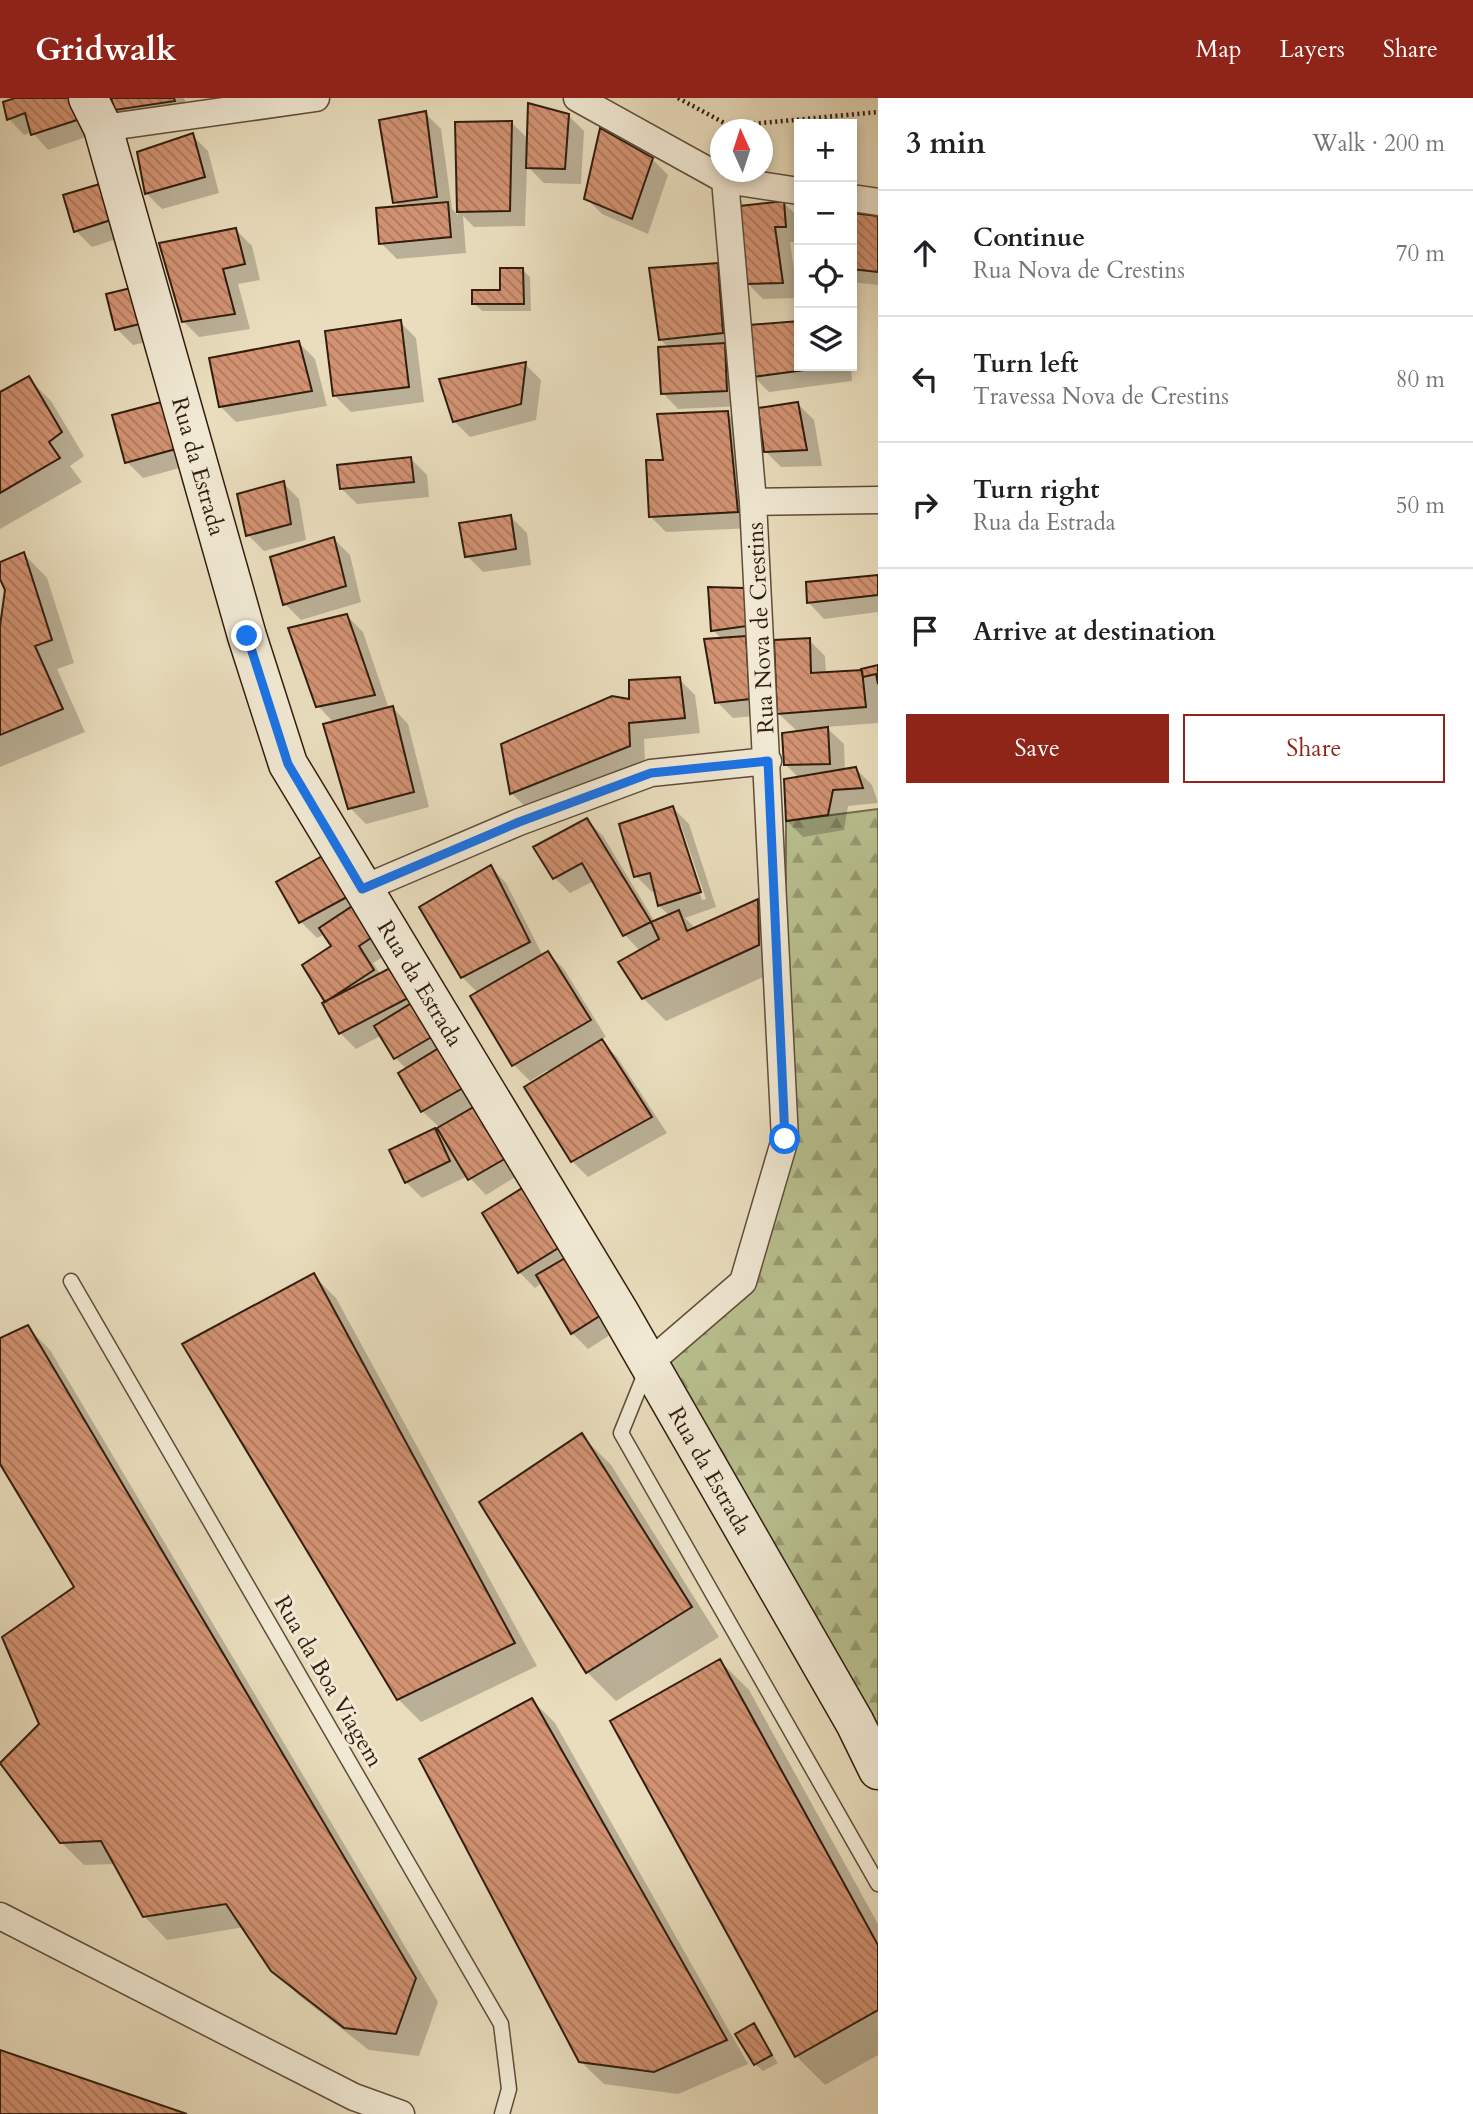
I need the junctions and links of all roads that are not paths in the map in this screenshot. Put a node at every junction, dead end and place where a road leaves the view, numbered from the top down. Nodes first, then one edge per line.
1 (316, 98) edge
2 (577, 98) edge
3 (96, 113) edge
4 (710, 172) edge
5 (725, 182) edge
6 (738, 182) edge
7 (794, 190) edge
8 (857, 199) edge
9 (878, 202) edge
10 (878, 500) edge
11 (753, 502) junction
12 (768, 761) junction
13 (362, 889) junction
14 (71, 1281) dead end
15 (649, 1363) junction
16 (878, 1770) edge
17 (878, 1884) edge
18 (0, 1916) edge
19 (401, 2114) edge
20 (502, 2114) edge

1 - 3 street
2 - 4 street
3 - 13 street, Rua da Estrada
5 - 11 street, Rua Nova de Crestins
6 - 7 street
8 - 9 street
10 - 11 street
11 - 12 street, Rua Nova de Crestins
12 - 13 street
12 - 15 street, Rua Nova de Crestins
13 - 15 street, Rua da Estrada
14 - 20 lane, Rua da Boa Viagem
15 - 16 street, Rua da Estrada
15 - 17 lane
18 - 19 street

